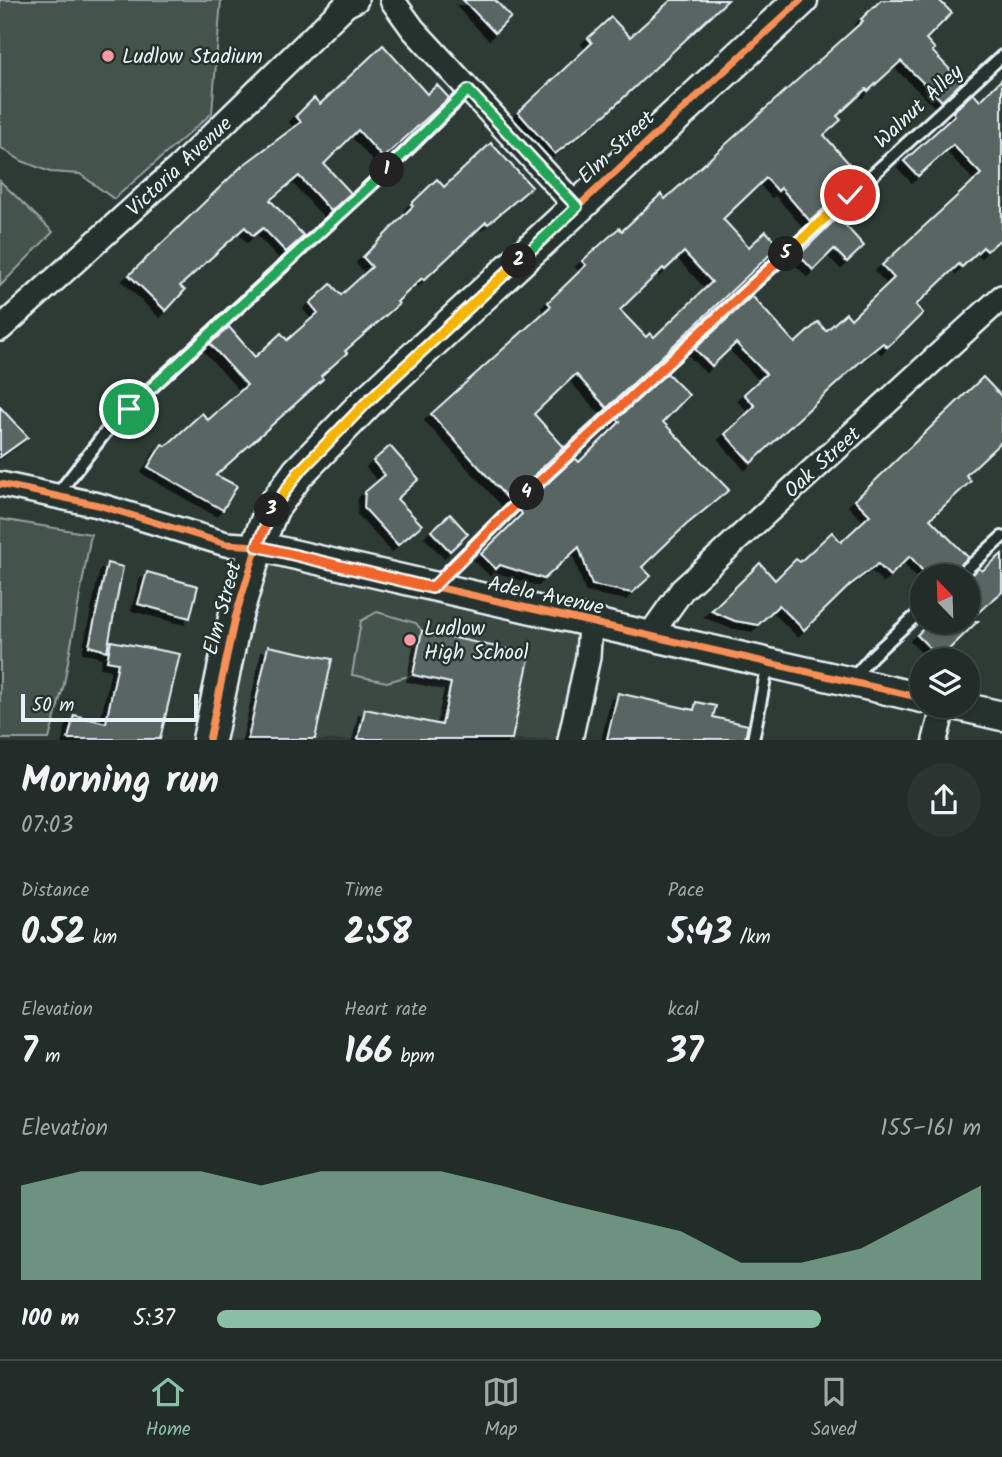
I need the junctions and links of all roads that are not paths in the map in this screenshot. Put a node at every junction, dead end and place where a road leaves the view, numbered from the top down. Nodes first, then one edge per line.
1 (356, 0) edge
2 (391, 0) edge
3 (801, 0) edge
4 (1002, 56) edge
5 (468, 90) junction
6 (577, 207) junction
7 (1002, 297) edge
8 (0, 329) edge
9 (0, 484) edge
10 (56, 496) junction
11 (1002, 537) edge
12 (257, 546) junction
13 (973, 564) edge
14 (432, 588) junction
15 (910, 621) edge
16 (590, 624) junction
17 (650, 635) junction
18 (768, 663) junction
19 (851, 681) junction
20 (910, 695) edge
21 (980, 711) edge
22 (1002, 716) edge
23 (941, 718) edge
24 (209, 740) edge
25 (570, 740) edge
26 (753, 740) edge
27 (935, 740) edge

1 - 8 street, Victoria Avenue
2 - 5 street
3 - 6 main road, Elm Street
4 - 14 lane, Walnut Alley
5 - 6 street
5 - 10 lane
6 - 12 main road, Elm Street
7 - 17 street, Oak Street
9 - 10 street, Adela Avenue
10 - 12 street, Adela Avenue
11 - 13 lane
12 - 14 street, Adela Avenue
12 - 24 main road, Elm Street
14 - 16 street, Adela Avenue
15 - 19 lane
16 - 17 street, Adela Avenue
16 - 25 street
17 - 18 street, Adela Avenue
18 - 19 street, Adela Avenue
18 - 26 lane
19 - 20 street, Adela Avenue
21 - 22 street
23 - 27 street

